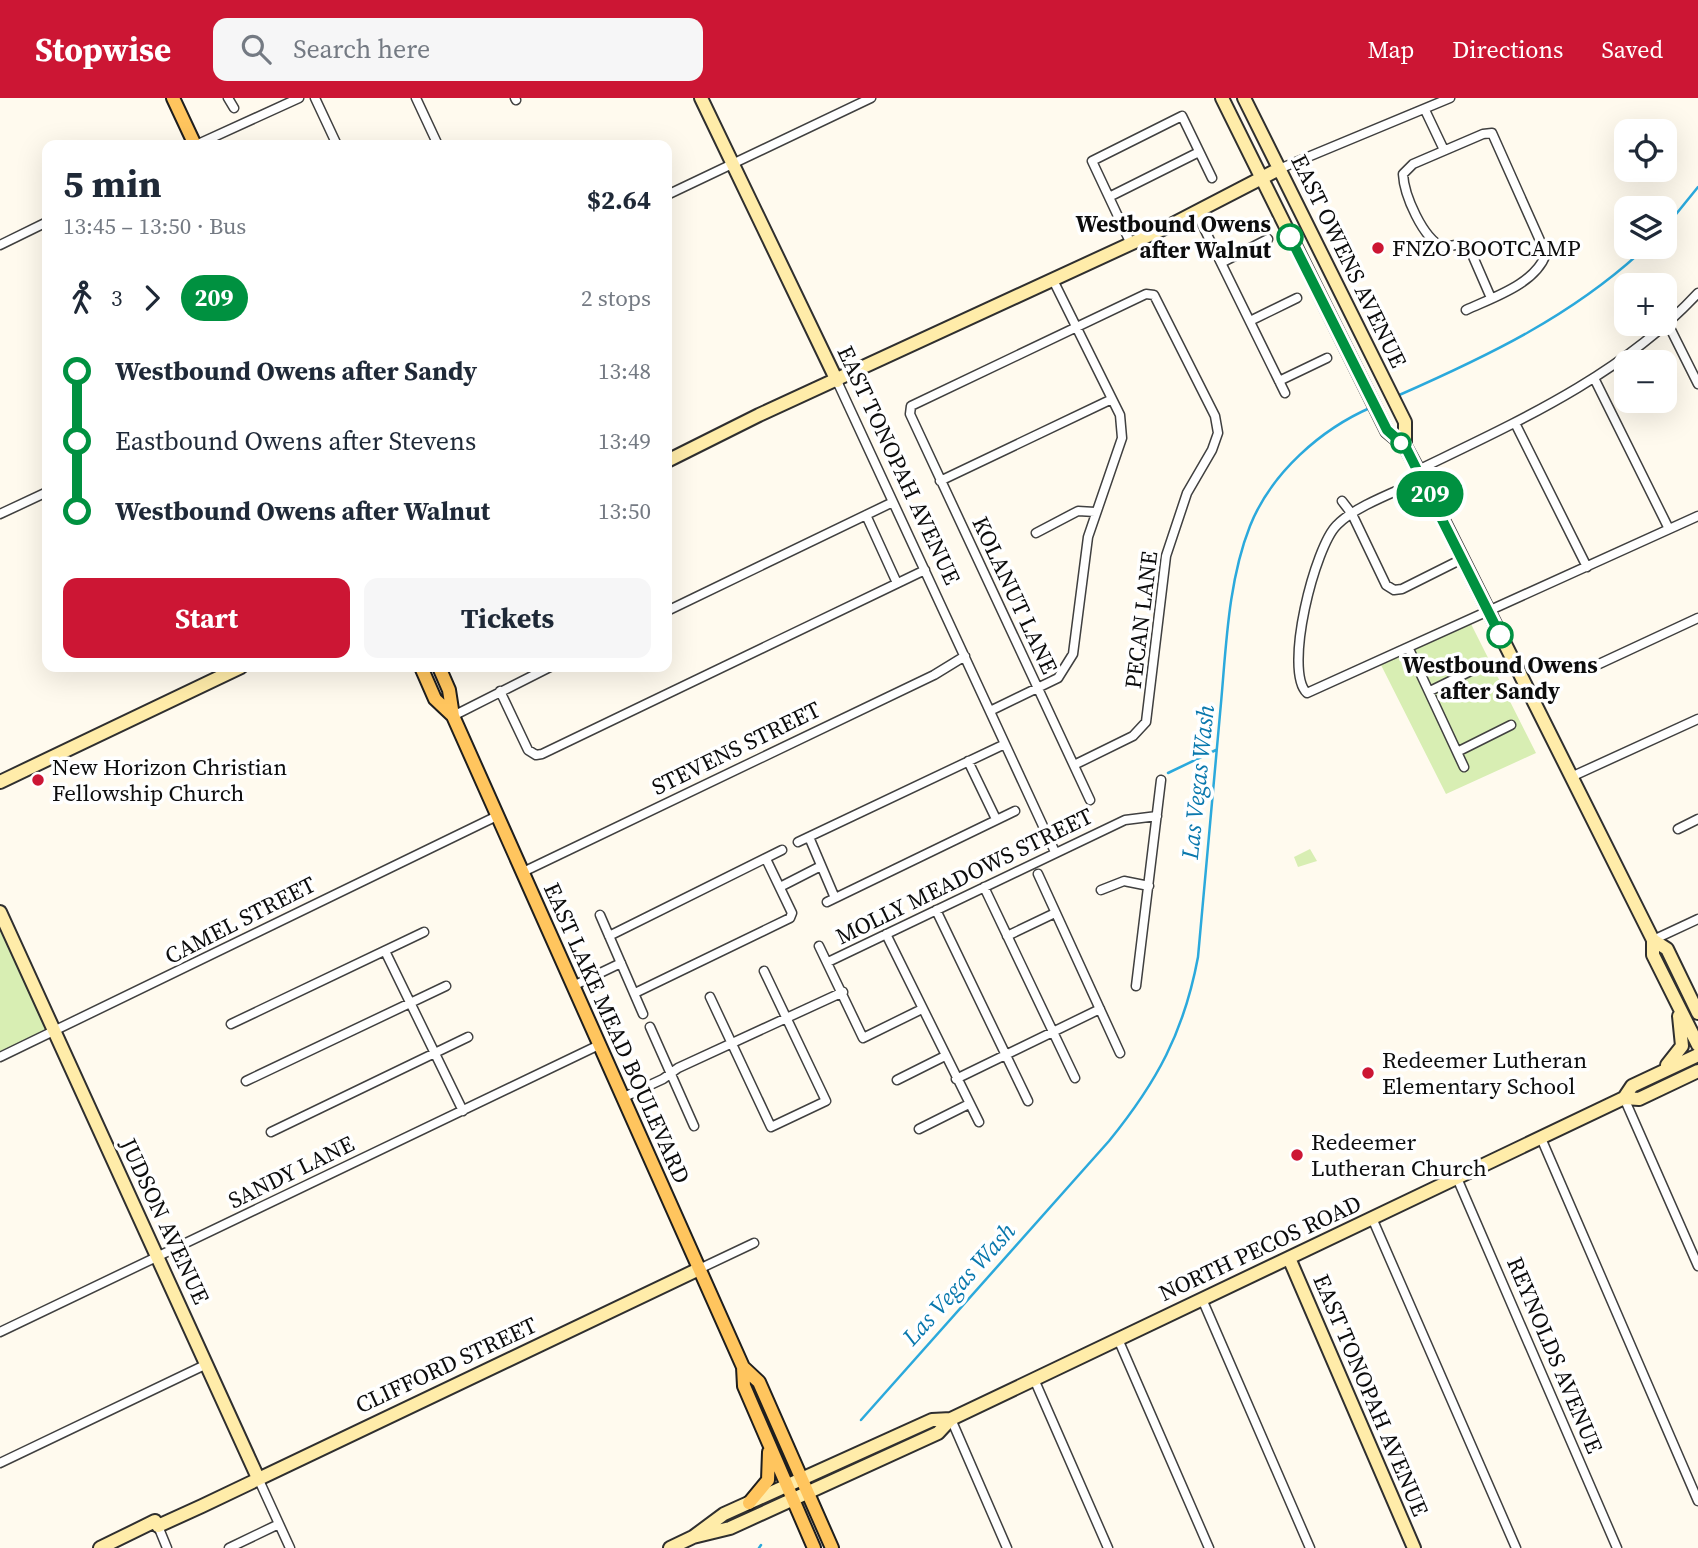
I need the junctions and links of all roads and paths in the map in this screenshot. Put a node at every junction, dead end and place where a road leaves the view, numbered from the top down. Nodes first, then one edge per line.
1 (173, 98) edge
2 (228, 98) edge
3 (299, 98) edge
4 (315, 98) edge
5 (416, 98) edge
6 (701, 98) edge
7 (871, 98) edge
8 (1222, 98) edge
9 (1244, 98) edge
10 (1450, 98) edge
11 (234, 108) dead end
12 (1425, 110) junction
13 (193, 140) edge
14 (206, 140) edge
15 (335, 140) edge
16 (437, 140) edge
17 (1444, 150) junction
18 (1199, 152) junction
19 (733, 165) junction
20 (1279, 169) junction
21 (1212, 178) dead end
22 (1261, 178) junction
23 (672, 193) edge
24 (1109, 197) junction
25 (1196, 212) junction
26 (42, 224) edge
27 (1268, 239) dead end
28 (1131, 244) junction
29 (0, 245) edge
30 (1221, 262) junction
31 (1053, 280) junction
32 (1698, 293) edge
33 (1491, 298) junction
34 (1297, 299) dead end
35 (1466, 310) dead end
36 (1677, 313) edge
37 (1250, 321) junction
38 (1076, 326) junction
39 (1649, 336) edge
40 (1674, 336) edge
41 (1327, 358) dead end
42 (1594, 379) junction
43 (837, 380) junction
44 (1279, 381) junction
45 (1698, 384) edge
46 (1285, 393) dead end
47 (1112, 399) junction
48 (1515, 423) junction
49 (1405, 446) junction
50 (672, 459) edge
51 (1420, 475) junction
52 (940, 481) junction
53 (42, 494) edge
54 (1342, 501) dead end
55 (893, 502) junction
56 (1095, 512) junction
57 (0, 514) edge
58 (1352, 514) junction
59 (866, 515) junction
60 (1698, 516) edge
61 (1669, 529) junction
62 (1036, 533) dead end
63 (1462, 559) junction
64 (1587, 567) junction
65 (925, 570) junction
66 (897, 583) junction
67 (672, 609) edge
68 (1488, 612) junction
69 (1698, 618) edge
70 (1409, 649) junction
71 (965, 656) junction
72 (1598, 664) dead end
73 (1483, 665) dead end
74 (231, 672) edge
75 (423, 672) edge
76 (441, 672) edge
77 (540, 672) edge
78 (1038, 688) junction
79 (500, 691) junction
80 (1430, 691) junction
81 (990, 712) junction
82 (453, 716) junction
83 (1698, 719) edge
84 (1511, 725) dead end
85 (1005, 744) junction
86 (1459, 751) junction
87 (968, 761) junction
88 (1074, 765) junction
89 (1464, 767) dead end
90 (1571, 777) junction
91 (1161, 780) dead end
92 (0, 782) edge
93 (1090, 800) dead end
94 (1015, 811) dead end
95 (497, 816) junction
96 (1157, 816) junction
97 (996, 819) junction
98 (1698, 819) edge
99 (1678, 828) dead end
100 (809, 837) junction
101 (798, 842) dead end
102 (782, 850) dead end
103 (1055, 852) junction
104 (766, 859) junction
105 (821, 866) junction
106 (523, 872) junction
107 (1038, 874) dead end
108 (1149, 886) junction
109 (780, 887) junction
110 (984, 887) junction
111 (1101, 890) dead end
112 (936, 910) junction
113 (0, 912) edge
114 (1055, 913) junction
115 (600, 915) dead end
116 (1698, 919) edge
117 (424, 932) dead end
118 (886, 934) junction
119 (609, 936) junction
120 (1007, 936) junction
121 (1653, 940) junction
122 (819, 946) dead end
123 (385, 951) junction
124 (828, 962) junction
125 (621, 963) junction
126 (764, 971) dead end
127 (446, 986) dead end
128 (573, 986) junction
129 (1136, 986) dead end
130 (843, 992) junction
131 (635, 993) junction
132 (710, 997) dead end
133 (1676, 1000) junction
134 (412, 1002) junction
135 (922, 1009) junction
136 (1100, 1009) junction
137 (1698, 1013) edge
138 (643, 1014) dead end
139 (787, 1018) junction
140 (231, 1024) dead end
141 (650, 1027) dead end
142 (55, 1031) junction
143 (1053, 1032) junction
144 (468, 1037) dead end
145 (732, 1044) junction
146 (599, 1045) junction
147 (1698, 1045) edge
148 (435, 1053) junction
149 (1120, 1053) dead end
150 (1007, 1055) junction
151 (1698, 1055) edge
152 (945, 1056) junction
153 (0, 1057) edge
154 (1698, 1071) edge
155 (1657, 1074) junction
156 (671, 1075) junction
157 (1075, 1078) dead end
158 (956, 1079) junction
159 (897, 1080) dead end
160 (246, 1081) dead end
161 (622, 1098) junction
162 (1625, 1098) junction
163 (1028, 1101) dead end
164 (969, 1104) junction
165 (463, 1111) junction
166 (979, 1122) dead end
167 (694, 1126) dead end
168 (919, 1129) dead end
169 (271, 1132) dead end
170 (1541, 1138) junction
171 (1457, 1178) junction
172 (1372, 1218) junction
173 (754, 1243) dead end
174 (159, 1258) junction
175 (1289, 1258) junction
176 (1698, 1266) edge
177 (699, 1269) junction
178 (1202, 1299) junction
179 (0, 1332) edge
180 (1118, 1339) junction
181 (207, 1364) junction
182 (743, 1367) junction
183 (1034, 1379) junction
184 (951, 1419) junction
185 (769, 1444) junction
186 (0, 1464) edge
187 (258, 1478) junction
188 (802, 1479) junction
189 (787, 1486) junction
190 (808, 1493) junction
191 (793, 1500) junction
192 (1698, 1501) edge
193 (748, 1503) junction
194 (156, 1524) junction
195 (279, 1524) junction
196 (693, 1537) junction
197 (100, 1548) edge
198 (167, 1548) edge
199 (229, 1548) edge
200 (290, 1548) edge
201 (670, 1548) edge
202 (814, 1548) edge
203 (832, 1548) edge
204 (1007, 1548) edge
205 (1108, 1548) edge
206 (1209, 1548) edge
207 (1310, 1548) edge
208 (1414, 1548) edge
209 (1516, 1548) edge
210 (1617, 1548) edge

1 - 13 main road
2 - 11 street
3 - 14 street
4 - 15 street
5 - 16 street
6 - 19 main road, EAST TONOPAH AVENUE
7 - 19 street
8 - 22 main road, EAST OWENS AVENUE
9 - 20 main road, EAST OWENS AVENUE
10 - 12 street
12 - 17 street
12 - 20 street
17 - 33 street
17 - 33 street
18 - 21 street
18 - 24 street
18 - 24 street
19 - 23 street
19 - 43 main road, EAST TONOPAH AVENUE
20 - 22 main road
20 - 49 main road, EAST OWENS AVENUE
22 - 25 main road
22 - 49 main road, EAST OWENS AVENUE
24 - 28 street
25 - 28 main road
25 - 30 street
26 - 29 street
27 - 30 street
28 - 31 main road
30 - 37 street
31 - 38 street
31 - 43 main road
32 - 36 street
33 - 35 street
34 - 37 street
37 - 44 street
38 - 47 street
38 - 52 street, KOLANUT LANE
38 - 88 street, PECAN LANE
39 - 42 street
40 - 45 street
41 - 44 street
42 - 48 street
42 - 61 street
43 - 50 main road
43 - 55 street, EAST TONOPAH AVENUE
44 - 46 street
47 - 52 street
47 - 56 street
48 - 51 street
48 - 64 street
49 - 51 main road, EAST OWENS AVENUE
51 - 58 street
51 - 63 main road, EAST OWENS AVENUE
52 - 78 street, KOLANUT LANE
53 - 57 street
54 - 58 street
55 - 59 street
55 - 65 street, EAST TONOPAH AVENUE
56 - 62 street
56 - 78 street
58 - 63 street
58 - 70 street
59 - 66 street
59 - 67 street
60 - 61 street
61 - 64 street
63 - 68 main road, EAST OWENS AVENUE
64 - 68 street
65 - 66 street
65 - 71 street, EAST TONOPAH AVENUE
66 - 79 street
68 - 70 street
68 - 90 main road, EAST OWENS AVENUE
69 - 72 street
70 - 80 street
71 - 81 street, EAST TONOPAH AVENUE
71 - 106 street, STEVENS STREET
73 - 80 street
74 - 92 main road
75 - 82 main road, EAST LAKE MEAD BOULEVARD
76 - 82 main road, EAST LAKE MEAD BOULEVARD
77 - 79 street
78 - 81 street
78 - 88 street, KOLANUT LANE
79 - 82 street
80 - 86 street
81 - 85 street, EAST TONOPAH AVENUE
82 - 95 main road, EAST LAKE MEAD BOULEVARD
83 - 90 street
84 - 86 street
85 - 87 street
85 - 103 street, EAST TONOPAH AVENUE
86 - 89 street
87 - 97 street
87 - 100 street
88 - 93 street, KOLANUT LANE
90 - 121 main road, EAST OWENS AVENUE
91 - 96 street
94 - 97 street
95 - 106 main road, EAST LAKE MEAD BOULEVARD
95 - 142 street, CAMEL STREET
96 - 103 street, MOLLY MEADOWS STREET
96 - 108 street
97 - 105 street
98 - 99 street
100 - 101 street
100 - 105 street
102 - 104 street
103 - 110 street, MOLLY MEADOWS STREET
104 - 109 street
104 - 119 street
105 - 109 street
106 - 128 main road, EAST LAKE MEAD BOULEVARD
107 - 114 street
108 - 111 street
108 - 129 street
109 - 131 street
110 - 112 street, MOLLY MEADOWS STREET
110 - 120 street
112 - 118 street, MOLLY MEADOWS STREET
112 - 150 street
113 - 142 main road, JUDSON AVENUE
114 - 120 street
114 - 136 street
115 - 119 street
116 - 121 street
117 - 123 street
118 - 124 street, MOLLY MEADOWS STREET
118 - 135 street
119 - 125 street
120 - 143 street
121 - 133 main road, EAST OWENS AVENUE
121 - 137 main road, EAST OWENS AVENUE
122 - 124 street
123 - 134 street
123 - 140 street
124 - 130 street, MOLLY MEADOWS STREET
125 - 128 street
125 - 131 street
126 - 139 street
127 - 134 street
128 - 146 main road, EAST LAKE MEAD BOULEVARD
130 - 135 street, MOLLY MEADOWS STREET
130 - 139 street
131 - 138 street
132 - 145 street
133 - 147 main road, EAST OWENS AVENUE
133 - 155 main road
134 - 148 street
134 - 160 street
135 - 152 street
136 - 143 street
136 - 149 street
139 - 145 street
139 - 145 street
141 - 156 street
142 - 153 street, CAMEL STREET
142 - 174 main road, JUDSON AVENUE
143 - 150 street
143 - 157 street
144 - 148 street
145 - 156 street
146 - 161 main road, EAST LAKE MEAD BOULEVARD
146 - 165 street, SANDY LANE
148 - 165 street
148 - 169 street
150 - 158 street
150 - 163 street
151 - 155 main road, NORTH PECOS ROAD
152 - 158 street
152 - 159 street
154 - 162 main road, NORTH PECOS ROAD
155 - 162 main road, NORTH PECOS ROAD
156 - 161 street
156 - 167 street
158 - 164 street
161 - 177 main road, EAST LAKE MEAD BOULEVARD
162 - 170 main road, NORTH PECOS ROAD
162 - 176 street
164 - 166 street
164 - 168 street
165 - 174 street, SANDY LANE
170 - 171 main road, NORTH PECOS ROAD
170 - 192 street
171 - 172 main road, NORTH PECOS ROAD
171 - 210 street, REYNOLDS AVENUE
172 - 175 main road, NORTH PECOS ROAD
172 - 209 street
173 - 177 street, CLIFFORD STREET
174 - 179 street, SANDY LANE
174 - 181 main road, JUDSON AVENUE
175 - 178 main road, NORTH PECOS ROAD
175 - 208 main road, EAST TONOPAH AVENUE
177 - 182 main road, EAST LAKE MEAD BOULEVARD
177 - 187 main road, CLIFFORD STREET
178 - 180 main road, NORTH PECOS ROAD
178 - 207 street
180 - 183 main road, NORTH PECOS ROAD
180 - 206 street
181 - 186 street
181 - 187 main road, JUDSON AVENUE
182 - 185 main road, EAST LAKE MEAD BOULEVARD
182 - 188 main road, EAST LAKE MEAD BOULEVARD
183 - 184 main road, NORTH PECOS ROAD
183 - 205 street
184 - 188 main road, NORTH PECOS ROAD
184 - 190 main road, NORTH PECOS ROAD
184 - 204 street
185 - 189 main road, EAST LAKE MEAD BOULEVARD
185 - 193 main road
187 - 194 main road, CLIFFORD STREET
187 - 195 street, JUDSON AVENUE
188 - 189 main road, NORTH PECOS ROAD
188 - 190 main road, EAST LAKE MEAD BOULEVARD
189 - 191 main road, EAST LAKE MEAD BOULEVARD
189 - 193 main road, NORTH PECOS ROAD
190 - 191 main road, NORTH PECOS ROAD
190 - 203 main road, EAST LAKE MEAD BOULEVARD
191 - 196 main road, NORTH PECOS ROAD
191 - 202 main road, EAST LAKE MEAD BOULEVARD
193 - 196 main road, NORTH PECOS ROAD
194 - 197 main road, CLIFFORD STREET
194 - 198 street
195 - 199 street
195 - 200 street, JUDSON AVENUE
196 - 201 main road, NORTH PECOS ROAD

